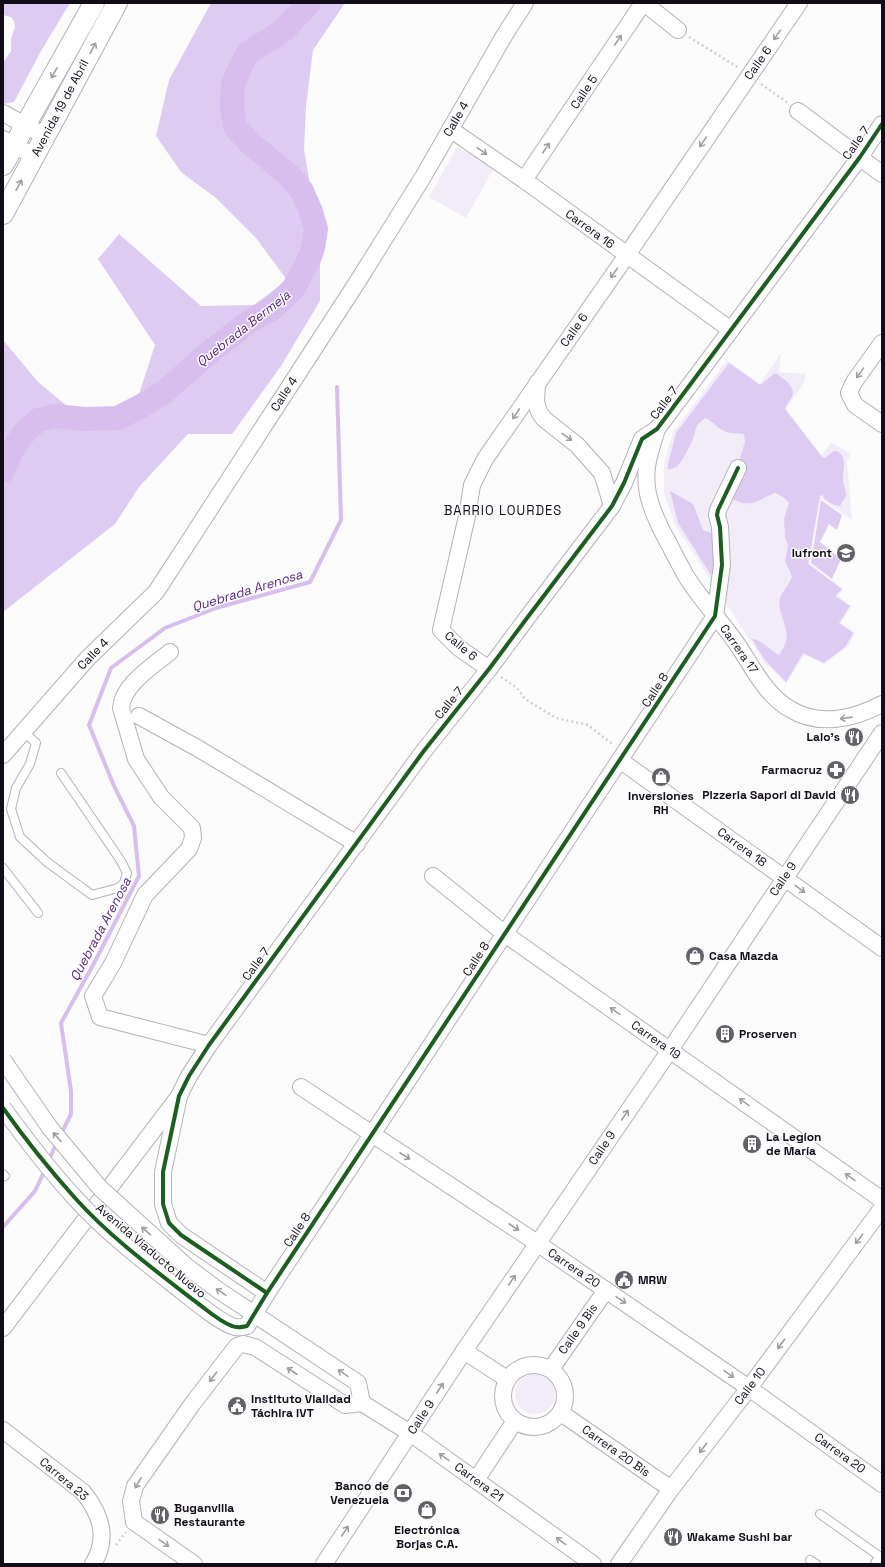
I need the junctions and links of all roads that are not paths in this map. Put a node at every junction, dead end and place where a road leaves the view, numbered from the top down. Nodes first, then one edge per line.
1 (94, 3) edge
2 (117, 3) edge
3 (526, 3) edge
4 (644, 3) edge
5 (799, 3) edge
6 (678, 30) dead end
7 (798, 111) dead end
8 (3, 113) edge
9 (882, 124) edge
10 (24, 125) junction
11 (450, 129) junction
12 (45, 136) junction
13 (8, 142) edge
14 (34, 156) junction
15 (860, 157) junction
16 (3, 165) edge
17 (882, 174) edge
18 (524, 180) junction
19 (3, 214) edge
20 (627, 255) junction
21 (731, 330) junction
22 (882, 343) edge
23 (537, 383) junction
24 (882, 424) edge
25 (657, 429) junction
26 (738, 468) dead end
27 (612, 506) junction
28 (715, 616) junction
29 (170, 652) dead end
30 (489, 669) junction
31 (882, 704) edge
32 (139, 716) dead end
33 (23, 731) junction
34 (882, 733) edge
35 (3, 755) edge
36 (621, 761) junction
37 (61, 773) dead end
38 (357, 844) junction
39 (3, 868) edge
40 (433, 876) dead end
41 (784, 878) junction
42 (38, 913) dead end
43 (505, 934) junction
44 (882, 948) edge
45 (209, 1045) junction
46 (670, 1050) junction
47 (3, 1060) edge
48 (301, 1087) dead end
49 (179, 1096) junction
50 (3, 1108) edge
51 (373, 1134) junction
52 (882, 1200) edge
53 (882, 1208) edge
54 (537, 1243) junction
55 (606, 1290) junction
56 (267, 1293) junction
57 (254, 1314) junction
58 (233, 1327) junction
59 (3, 1328) edge
60 (237, 1346) junction
61 (464, 1351) junction
62 (551, 1369) junction
63 (507, 1379) junction
64 (749, 1388) junction
65 (362, 1403) junction
66 (561, 1413) junction
67 (515, 1421) junction
68 (3, 1430) edge
69 (410, 1433) junction
70 (476, 1480) junction
71 (882, 1484) edge
72 (671, 1489) junction
73 (820, 1514) dead end
74 (882, 1559) edge
75 (93, 1564) edge
76 (194, 1564) edge
77 (324, 1564) edge
78 (593, 1564) edge
79 (620, 1564) edge
80 (879, 1564) edge

1 -> 10 street, Avenida 19 de Abril
12 -> 2 street, Avenida 19 de Abril
3 - 11 street, Calle 4
4 - 6 street
18 -> 4 street, Calle 5
5 -> 20 street, Calle 6
7 - 15 street
8 - 10 street
9 - 15 street, Calle 7
10 - 12 street
10 - 13 street, Avenida 19 de Abril
11 -> 18 street, Carrera 16
11 - 33 street, Calle 4
12 - 14 street, Avenida 19 de Abril
13 - 14 street
13 - 16 street, Avenida 19 de Abril
19 -> 14 street, Avenida 19 de Abril
15 - 17 street
15 - 21 street, Calle 7
18 - 20 street, Carrera 16
20 - 21 street, Carrera 16
20 -> 23 street, Calle 6
21 - 25 street, Calle 7
22 -> 24 street
23 -> 27 street
23 -> 30 street, Calle 6
25 - 27 street, Calle 7
25 - 28 street, Carrera 17
26 - 28 street
27 - 30 street, Calle 7
31 -> 28 street, Carrera 17
28 - 36 street, Calle 8
29 - 45 street
30 - 38 street, Calle 7
32 - 38 street
33 - 35 street, Calle 4
33 - 37 lane
34 - 41 street, Calle 9
36 - 41 street, Carrera 18
36 - 43 street, Calle 8
38 - 45 street, Calle 7
39 - 42 lane
40 - 43 street, Carrera 19
41 -> 44 street, Carrera 18
41 - 46 street, Calle 9
46 -> 43 street, Carrera 19
43 - 51 street, Calle 8
45 - 49 street, Calle 7
52 -> 46 street, Carrera 19
54 -> 46 street, Calle 9
57 -> 47 street, Avenida Viaducto Nuevo, bridge
48 - 51 street, Carrera 20
49 - 56 street, Calle 7
49 - 59 street
50 - 58 street, Avenida Viaducto Nuevo, bridge
51 -> 54 street, Carrera 20
51 - 56 street, Calle 8
53 -> 64 street, Calle 10
54 - 55 street, Carrera 20
61 -> 54 street, Calle 9
55 - 62 street, Calle 9 Bis
55 -> 64 street, Carrera 20
56 - 57 street, Calle 8
57 - 58 street, Calle 8
65 -> 57 street
58 - 60 street
65 -> 60 street
60 -> 76 street
61 - 63 street
69 -> 61 street, Calle 9
62 - 63 street
62 - 66 street
63 - 67 street
64 - 71 street, Carrera 20
64 -> 72 street, Calle 10
65 - 69 street, Carrera 21
66 - 67 street
66 - 72 street, Carrera 20 Bis
67 - 70 street
68 - 75 street, Carrera 23
70 -> 69 street, Carrera 21
77 -> 69 street, Calle 9
78 -> 70 street, Carrera 21
72 - 79 street, Calle 10
73 - 74 lane
74 - 80 street

